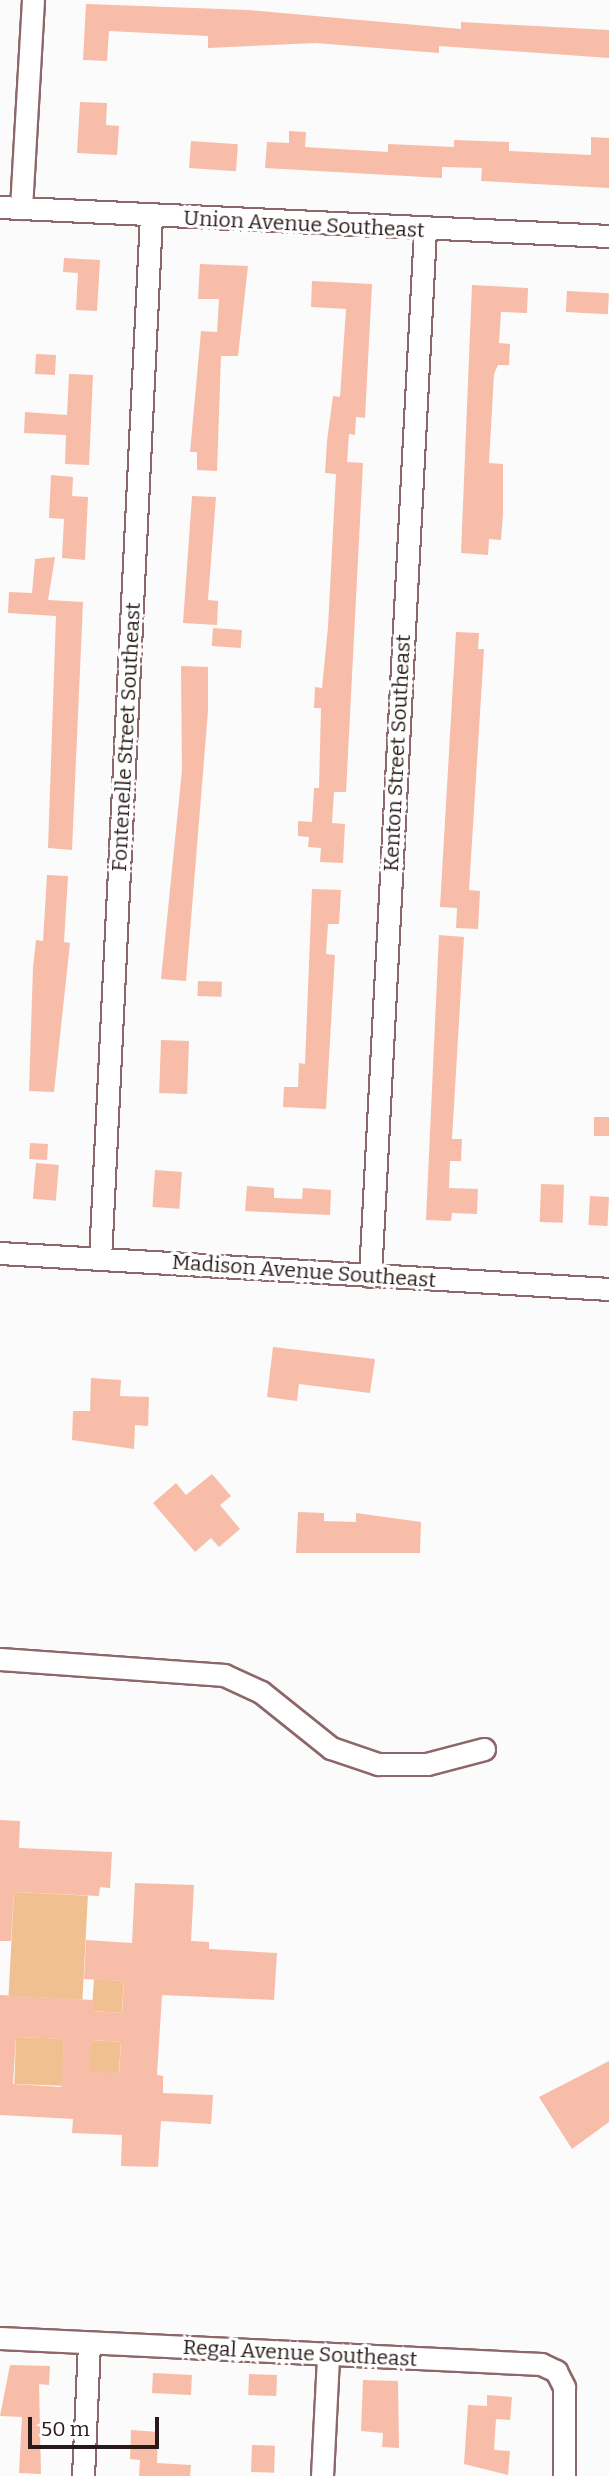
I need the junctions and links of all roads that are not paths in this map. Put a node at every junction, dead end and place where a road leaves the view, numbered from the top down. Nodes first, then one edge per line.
1 (33, 0) edge
2 (10, 208) edge
3 (151, 215) junction
4 (425, 231) junction
5 (609, 236) edge
6 (0, 1253) edge
7 (100, 1259) junction
8 (370, 1276) junction
9 (609, 1289) edge
10 (0, 1659) edge
11 (484, 1749) dead end
12 (0, 2337) edge
13 (89, 2343) junction
14 (328, 2356) junction
15 (83, 2476) edge
16 (321, 2476) edge
17 (564, 2476) edge

1 - 2 street
2 - 3 street, Union Avenue Southeast
3 - 4 street, Union Avenue Southeast
3 - 7 street, Fontenelle Street Southeast
4 - 5 street, Union Avenue Southeast
4 - 8 street, Kenton Street Southeast
6 - 7 street, Madison Avenue Southeast
7 - 8 street, Madison Avenue Southeast
8 - 9 street, Madison Avenue Southeast
10 - 11 street
12 - 13 street, Regal Avenue Southeast
13 - 14 street, Regal Avenue Southeast
13 - 15 street
14 - 16 street
14 - 17 street, Regal Avenue Southeast

